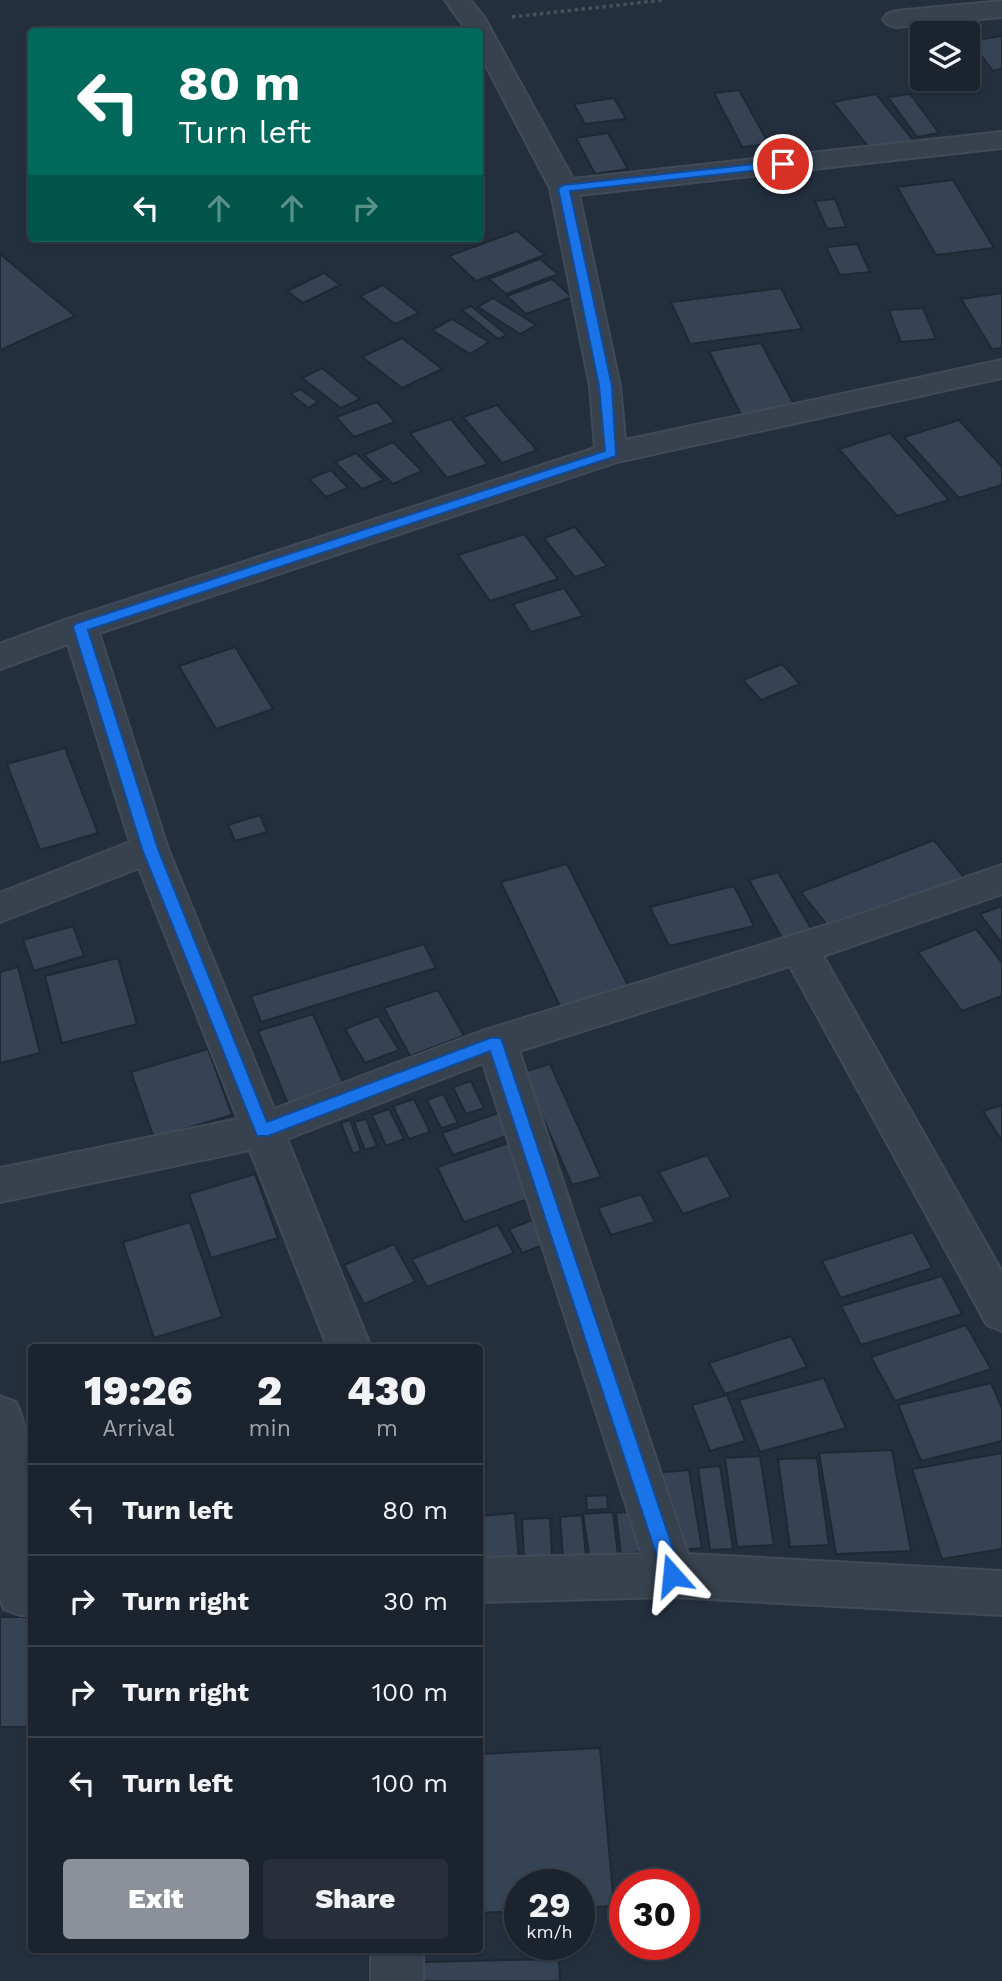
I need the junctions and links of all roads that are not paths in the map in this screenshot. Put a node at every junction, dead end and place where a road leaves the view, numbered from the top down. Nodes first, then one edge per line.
1 (1002, 9) edge
2 (896, 19) dead end
3 (483, 41) edge
4 (1002, 141) edge
5 (564, 188) junction
6 (1002, 369) edge
7 (611, 453) junction
8 (80, 627) junction
9 (0, 657) edge
10 (150, 849) junction
11 (1002, 878) edge
12 (0, 908) edge
13 (799, 948) junction
14 (496, 1042) junction
15 (262, 1131) junction
16 (0, 1185) edge
17 (1002, 1312) edge
18 (348, 1344) edge
19 (0, 1416) edge
20 (672, 1575) junction
21 (483, 1580) edge
22 (28, 1592) edge
23 (1002, 1593) edge
24 (397, 1953) edge
25 (397, 1981) edge

1 - 2 street
3 - 5 street
4 - 5 street
5 - 7 street
6 - 7 street
7 - 8 street
8 - 9 street
8 - 10 street
10 - 12 street
10 - 15 street
11 - 13 street
13 - 14 street
13 - 17 street
14 - 15 street
14 - 20 street
15 - 16 street
15 - 18 street
19 - 22 street
20 - 21 street
20 - 23 street
24 - 25 street

